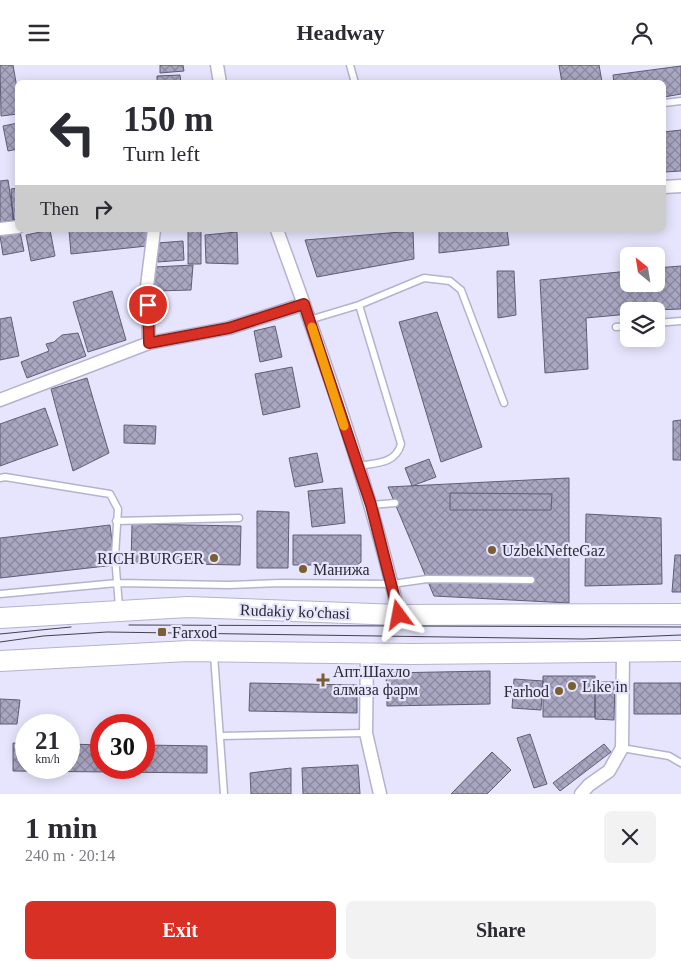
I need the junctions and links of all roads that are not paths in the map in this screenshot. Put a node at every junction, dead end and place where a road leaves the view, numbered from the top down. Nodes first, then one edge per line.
1 (217, 65) edge
2 (350, 65) edge
3 (220, 80) edge
4 (354, 80) edge
5 (681, 101) edge
6 (666, 103) edge
7 (681, 186) edge
8 (666, 187) edge
9 (15, 227) edge
10 (0, 229) edge
11 (154, 232) edge
12 (278, 232) edge
13 (304, 304) junction
14 (359, 305) junction
15 (309, 320) junction
16 (681, 321) edge
17 (665, 322) edge
18 (616, 327) dead end
19 (620, 327) edge
20 (149, 343) junction
21 (0, 400) edge
22 (504, 403) dead end
23 (357, 466) junction
24 (0, 478) edge
25 (395, 503) dead end
26 (371, 505) junction
27 (239, 518) dead end
28 (116, 521) junction
29 (531, 580) dead end
30 (117, 583) junction
31 (392, 584) junction
32 (0, 594) edge
33 (120, 611) junction
34 (681, 614) edge
35 (399, 615) junction
36 (0, 617) edge
37 (214, 651) junction
38 (681, 651) edge
39 (624, 652) junction
40 (367, 653) junction
41 (0, 661) edge
42 (366, 733) junction
43 (220, 736) junction
44 (622, 748) junction
45 (681, 763) edge
46 (378, 793) edge
47 (224, 794) edge
48 (581, 794) edge

1 - 3 street
2 - 4 lane
5 - 6 lane
7 - 8 street
9 - 10 street
11 - 20 street
12 - 13 street
13 - 15 street
13 - 20 street
14 - 15 lane
14 - 22 lane
14 - 23 lane
15 - 23 street
16 - 17 lane
18 - 19 lane
20 - 21 street
23 - 26 street
24 - 28 lane
25 - 26 lane
26 - 31 street
27 - 28 lane
28 - 30 lane
29 - 31 lane
30 - 31 lane
30 - 32 lane
30 - 33 lane
31 - 35 street
33 - 35 main road, Rudakiy ko'chasi
33 - 36 main road, Rudakiy ko'chasi
34 - 35 main road, Rudakiy ko'chasi
37 - 40 main road
37 - 41 main road
37 - 43 lane
38 - 39 main road
39 - 40 main road
39 - 44 street
40 - 42 street
42 - 43 lane
42 - 46 street
43 - 47 lane
44 - 45 lane
44 - 48 street

